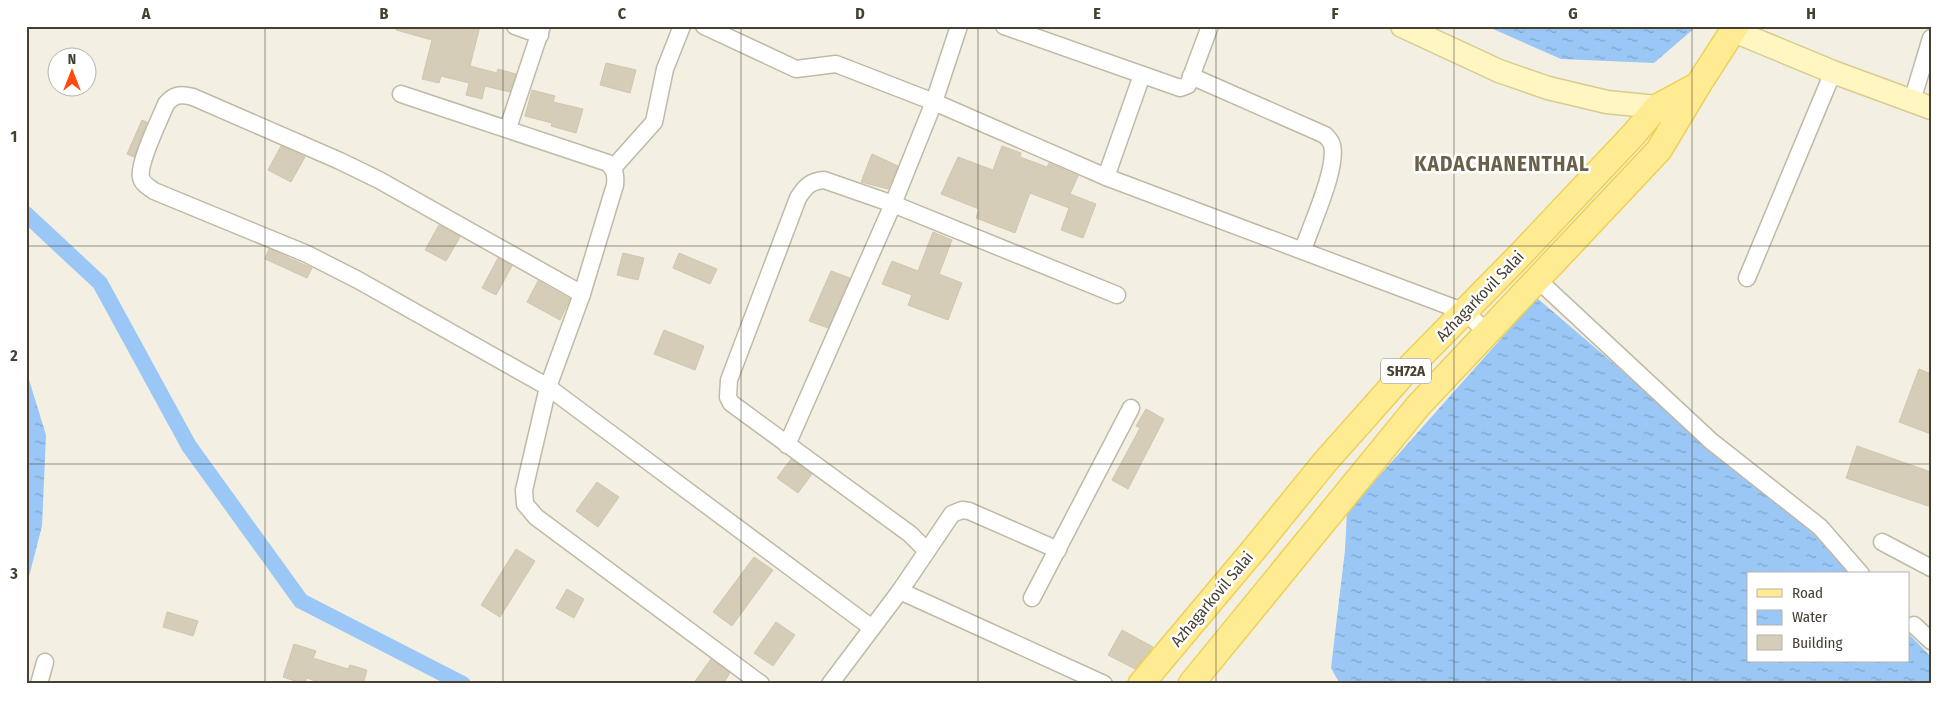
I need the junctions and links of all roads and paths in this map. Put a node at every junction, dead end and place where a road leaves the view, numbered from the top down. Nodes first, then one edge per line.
1 (515, 26) edge
2 (682, 26) edge
3 (704, 26) edge
4 (959, 26) edge
5 (1004, 26) edge
6 (1210, 26) edge
7 (1402, 26) edge
8 (1735, 28) edge
9 (541, 31) edge
10 (1931, 38) edge
11 (1833, 72) junction
12 (1142, 75) junction
13 (1192, 76) junction
14 (401, 94) dead end
15 (934, 102) junction
16 (1921, 104) edge
17 (1667, 113) junction
18 (508, 128) junction
19 (613, 168) junction
20 (1106, 177) junction
21 (892, 204) junction
22 (1303, 250) junction
23 (1747, 278) dead end
24 (1538, 280) junction
25 (582, 294) junction
26 (1117, 295) dead end
27 (1465, 312) junction
28 (1487, 332) junction
29 (548, 387) junction
30 (1131, 408) dead end
31 (787, 445) junction
32 (1882, 542) dead end
33 (1058, 550) junction
34 (927, 551) junction
35 (1931, 568) edge
36 (1859, 572) edge
37 (900, 591) junction
38 (1032, 598) dead end
39 (1914, 625) dead end
40 (872, 628) junction
41 (1931, 641) edge
42 (45, 662) dead end
43 (39, 684) edge
44 (761, 684) edge
45 (830, 684) edge
46 (1104, 684) edge
47 (1141, 684) edge
48 (1191, 684) edge

1 - 9 street
2 - 19 street
3 - 15 street
4 - 15 street
5 - 12 street
6 - 13 street
7 - 17 main road
8 - 11 main road
8 - 17 main road, Azhagarkovil Salai / SH72A
9 - 18 street
10 - 16 street
11 - 16 main road
11 - 23 street
12 - 13 street
12 - 20 street
13 - 22 street
14 - 18 street
15 - 20 street
15 - 21 street
17 - 24 main road, Azhagarkovil Salai / SH72A
17 - 27 main road, Azhagarkovil Salai / SH72A
18 - 19 street
19 - 25 street
20 - 22 street
21 - 26 street
21 - 31 street
21 - 31 street
22 - 27 street
24 - 28 main road, Azhagarkovil Salai / SH72A
24 - 36 street
25 - 29 street
25 - 29 street
27 - 28 street
27 - 47 main road, Azhagarkovil Salai / SH72A
28 - 48 main road, Azhagarkovil Salai / SH72A
29 - 40 street
29 - 44 street
30 - 33 street
31 - 34 street
32 - 35 street
33 - 34 street
33 - 38 street
34 - 37 street
37 - 40 street
37 - 46 street
39 - 41 street
40 - 45 street
42 - 43 street

